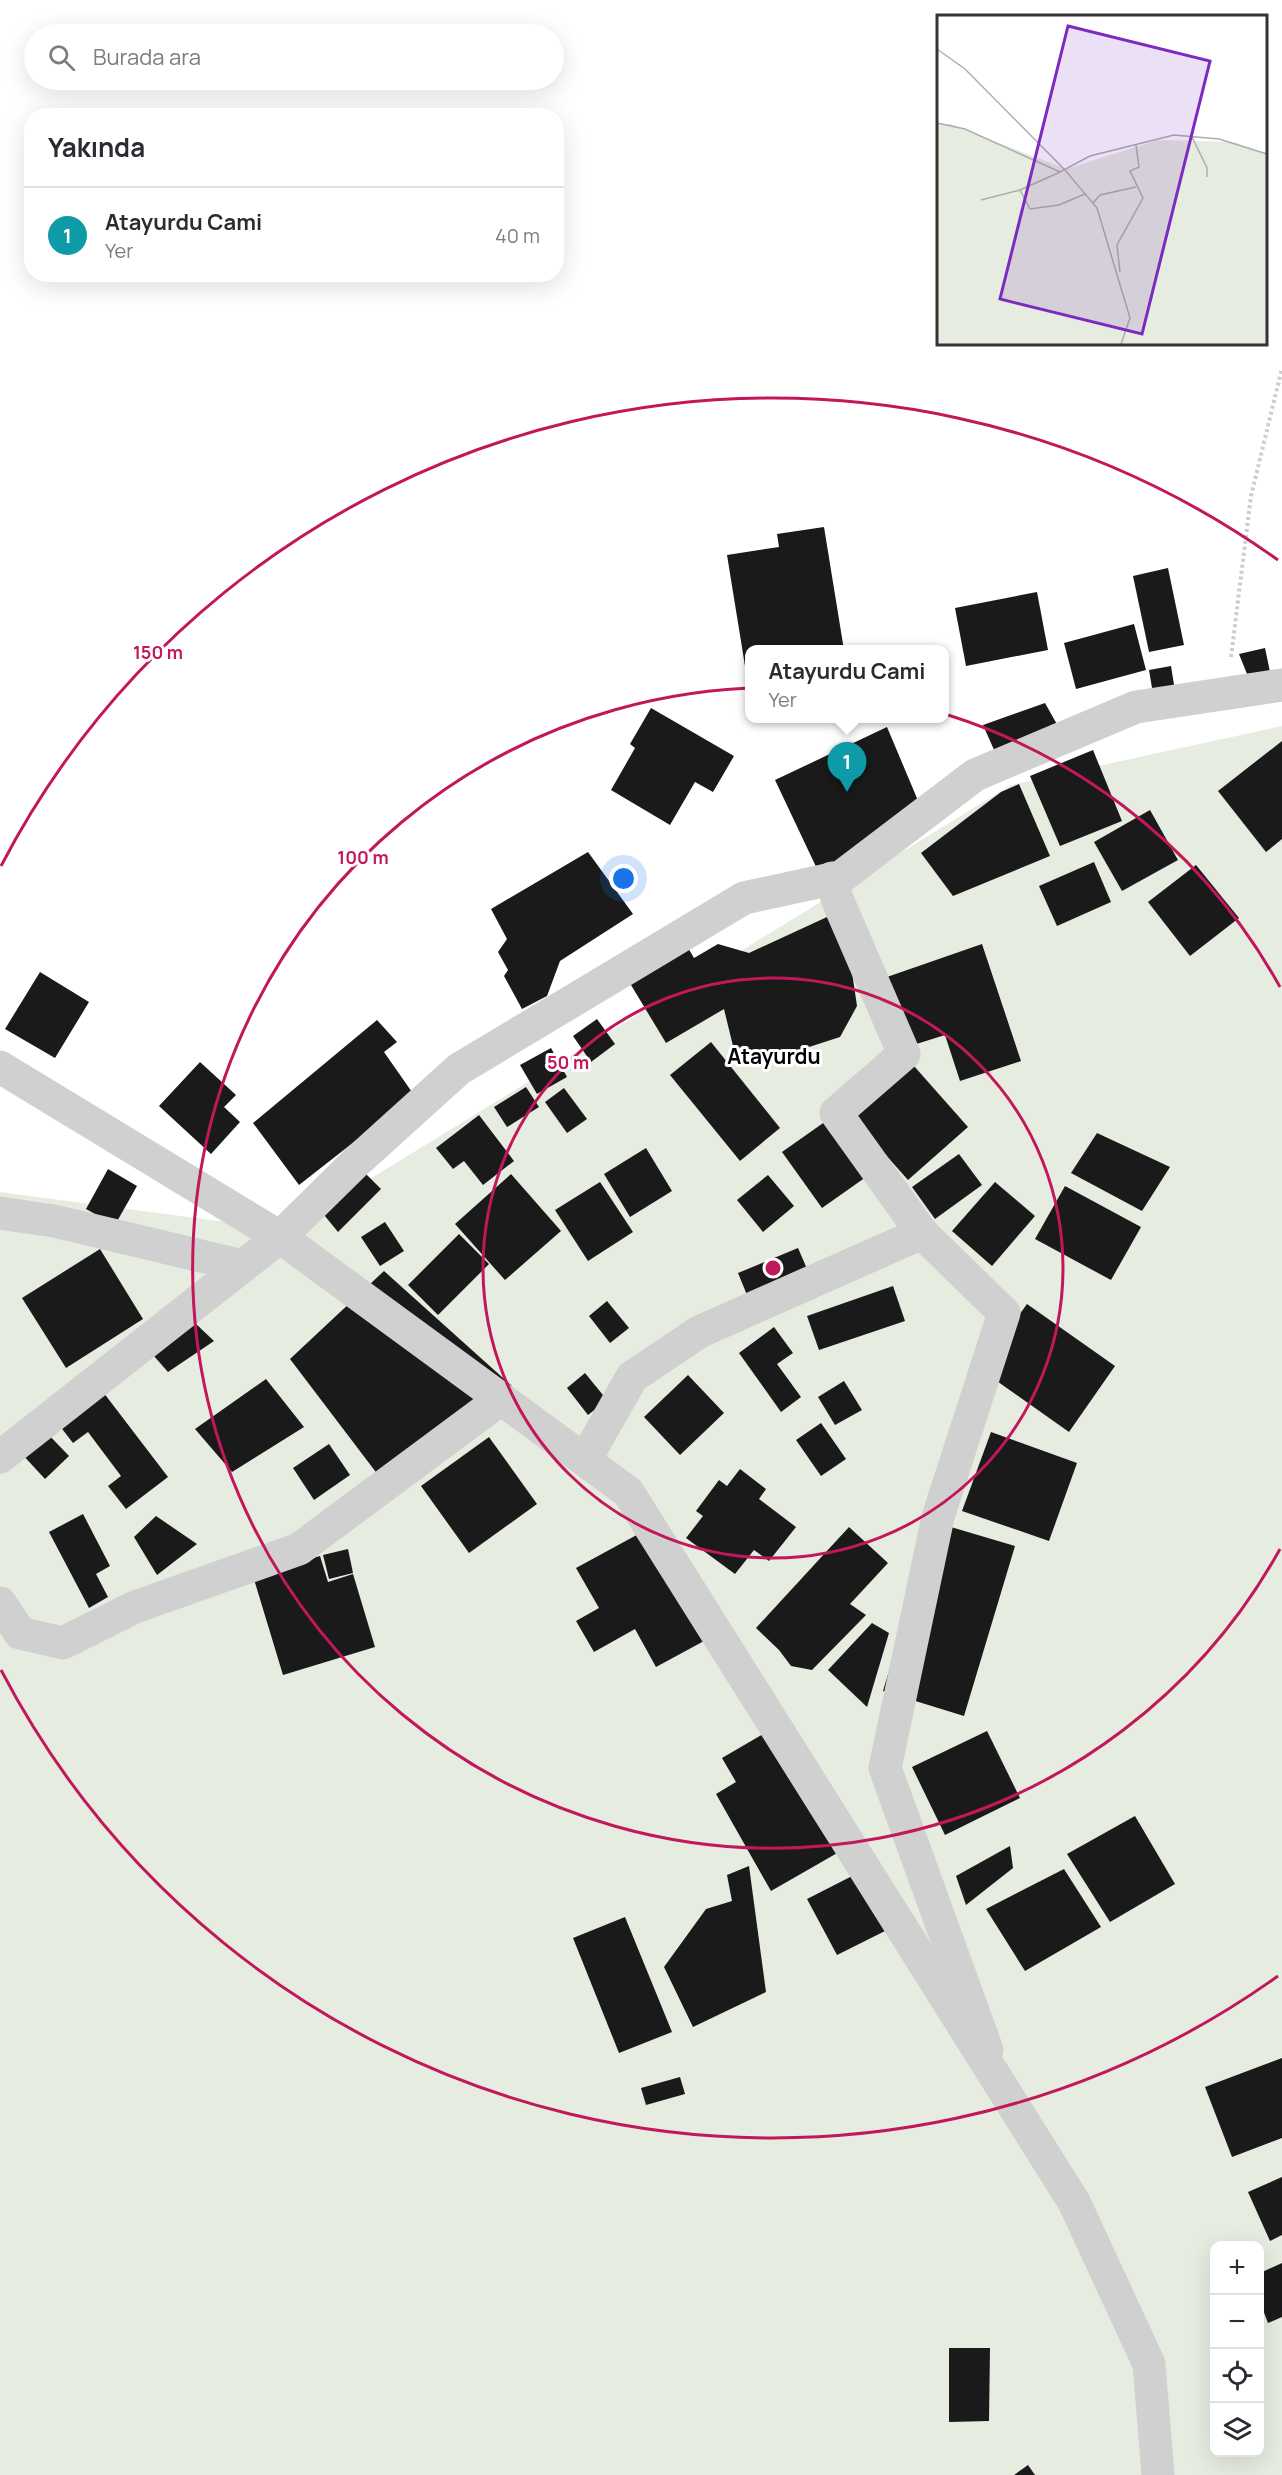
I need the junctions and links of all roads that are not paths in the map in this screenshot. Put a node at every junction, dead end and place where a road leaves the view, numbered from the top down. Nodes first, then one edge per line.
1 (1282, 685) edge
2 (832, 878) junction
3 (0, 1067) edge
4 (0, 1213) edge
5 (922, 1233) junction
6 (280, 1237) junction
7 (243, 1266) junction
8 (501, 1399) junction
9 (0, 1457) edge
10 (585, 1460) junction
11 (0, 1603) edge
12 (999, 2083) junction
13 (1158, 2475) edge

1 - 2 street
2 - 5 street
2 - 6 street
3 - 6 street
4 - 7 street
5 - 10 street
5 - 12 street
6 - 7 street
6 - 8 street
7 - 9 street
8 - 10 street
8 - 11 street
10 - 12 street
12 - 13 street

